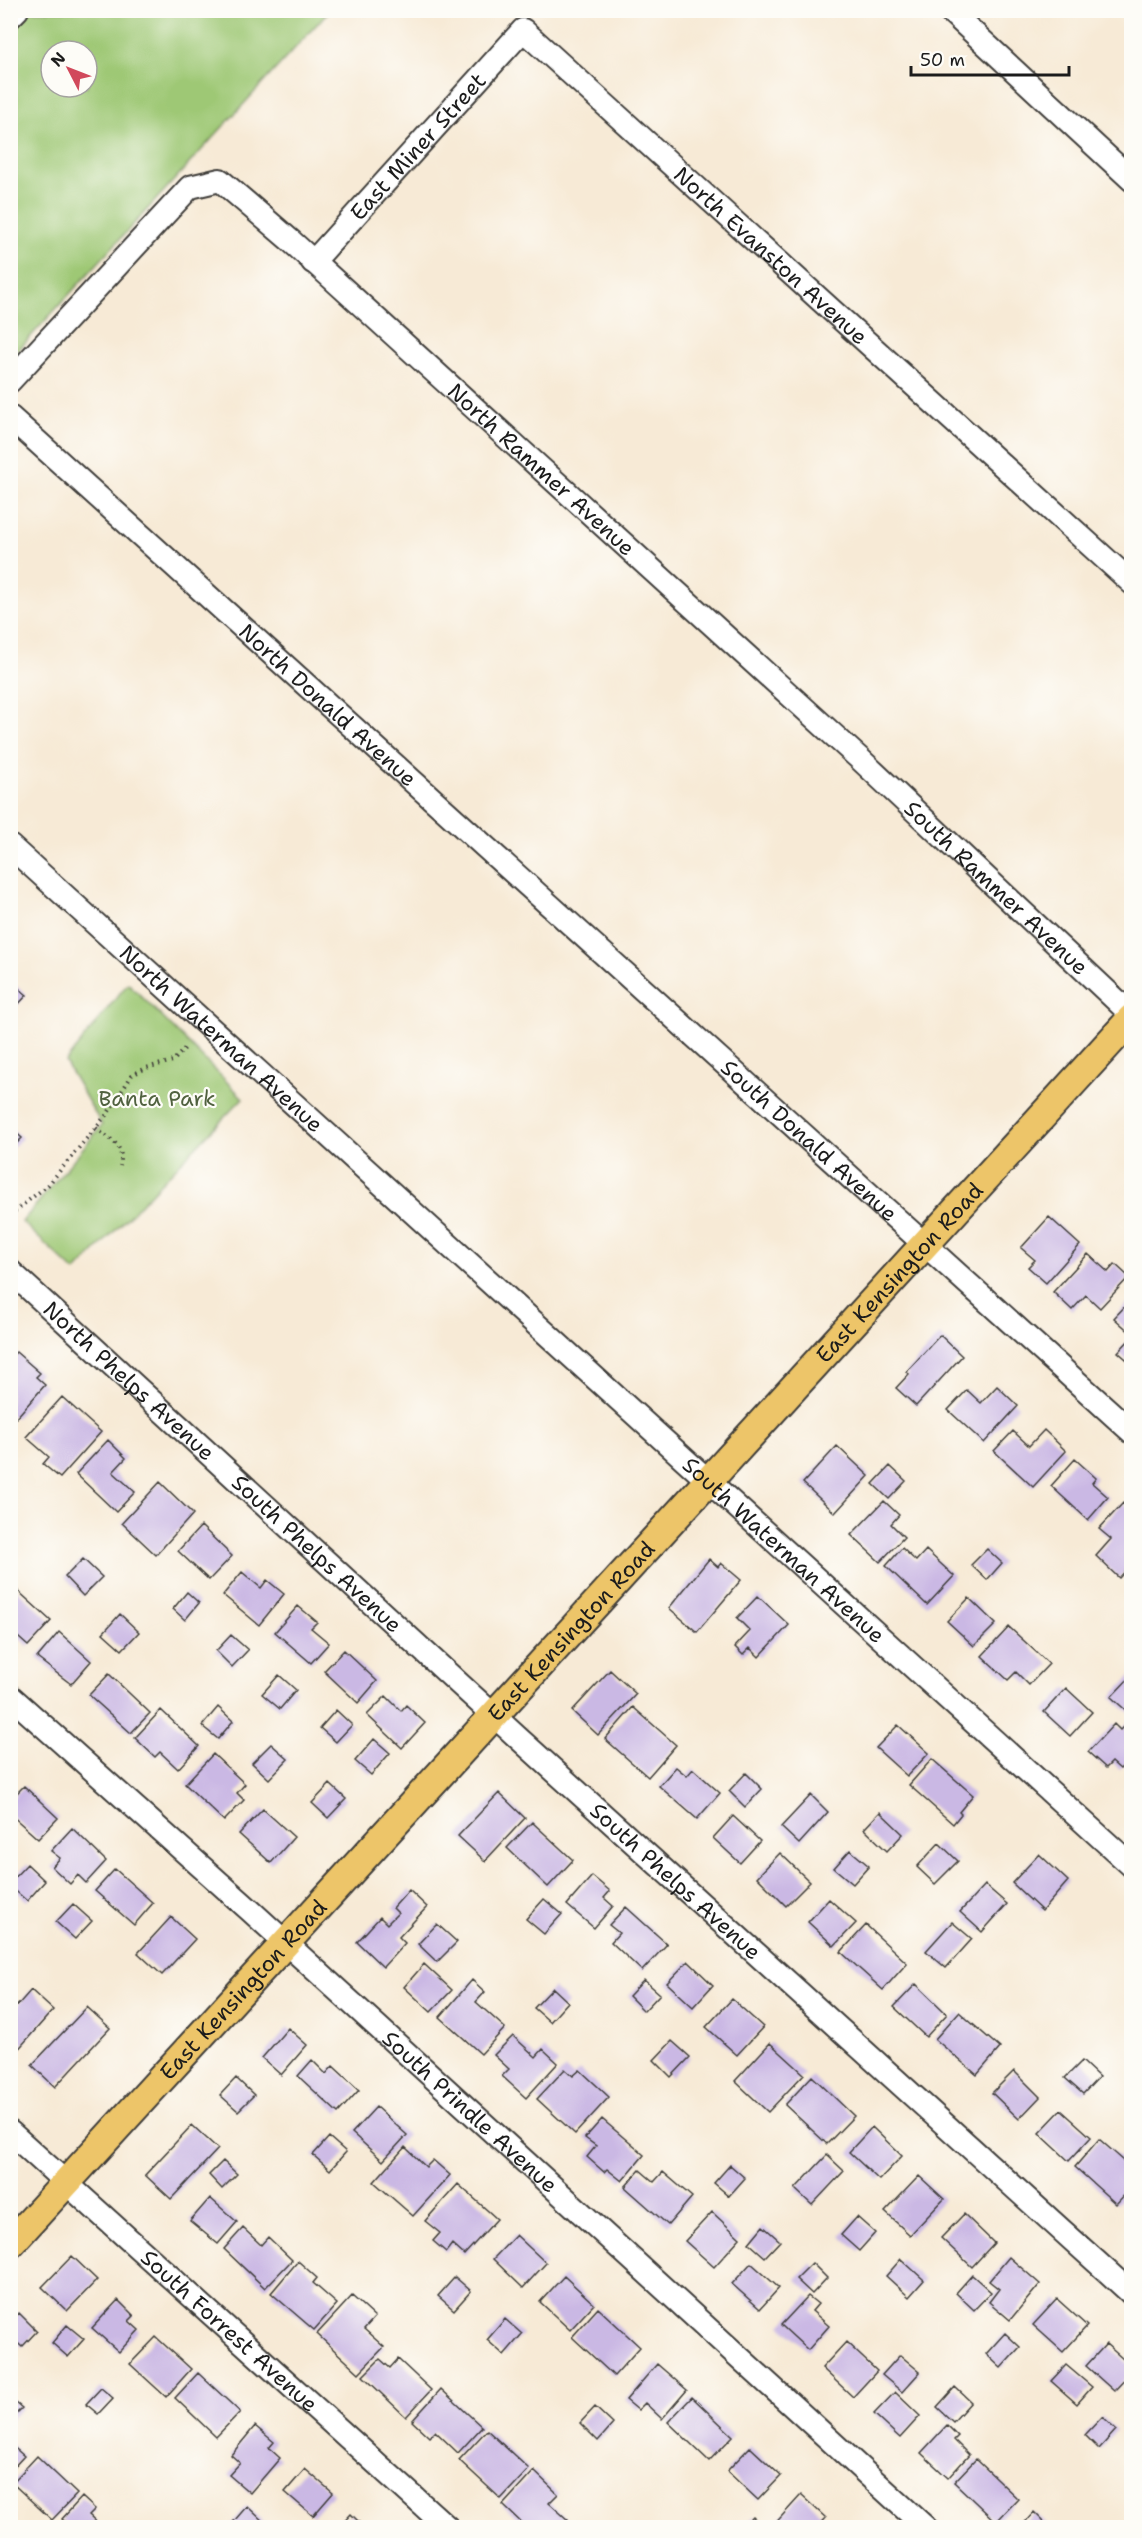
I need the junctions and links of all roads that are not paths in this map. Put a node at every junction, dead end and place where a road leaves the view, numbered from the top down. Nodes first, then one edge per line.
1 (17, 10) edge
2 (949, 10) edge
3 (10, 17) edge
4 (523, 30) joint
5 (1131, 180) edge
6 (313, 262) junction
7 (10, 381) edge
8 (10, 417) edge
9 (1131, 583) edge
10 (861, 760) joint
11 (10, 846) edge
12 (648, 992) joint
13 (1131, 1017) edge
14 (435, 1231) joint
15 (926, 1245) junction
16 (10, 1271) edge
17 (1131, 1432) edge
18 (222, 1466) joint
19 (709, 1481) junction
20 (11, 1696) edge
21 (494, 1716) junction
22 (1131, 1866) edge
23 (285, 1942) junction
24 (10, 2132) edge
25 (67, 2183) junction
26 (10, 2244) edge
27 (1131, 2294) edge
28 (448, 2528) edge
29 (926, 2528) edge

1 - 3 street
2 - 5 street
4 - 6 street, East Miner Street
4 - 9 street, North Evanston Avenue
6 - 7 street, North Rammer Avenue
6 - 10 street, North Rammer Avenue
8 - 12 street, North Donald Avenue
10 - 13 street, South Rammer Avenue
11 - 14 street, North Waterman Avenue
12 - 15 street, South Donald Avenue
13 - 15 main road, East Kensington Road
14 - 19 street, South Waterman Avenue
15 - 17 street, South Donald Avenue
15 - 19 main road, East Kensington Road
16 - 18 street, North Phelps Avenue
18 - 21 street, South Phelps Avenue
19 - 21 main road, East Kensington Road
19 - 22 street, South Waterman Avenue
20 - 23 street, South Prindle Avenue
21 - 23 main road, East Kensington Road
21 - 27 street, South Phelps Avenue
23 - 25 main road, East Kensington Road
23 - 29 street, South Prindle Avenue
24 - 25 street, South Forrest Avenue
25 - 26 main road, East Kensington Road
25 - 28 street, South Forrest Avenue

